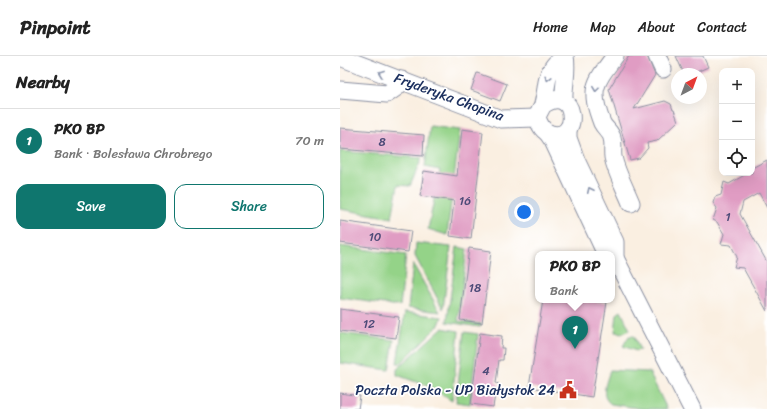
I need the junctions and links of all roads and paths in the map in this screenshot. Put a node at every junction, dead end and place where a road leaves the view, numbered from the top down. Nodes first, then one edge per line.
1 (564, 56) edge
2 (615, 56) edge
3 (340, 58) edge
4 (402, 80) junction
5 (340, 90) edge
6 (564, 102) junction
7 (540, 112) junction
8 (568, 129) junction
9 (547, 132) junction
10 (631, 203) dead end
11 (607, 251) edge
12 (614, 251) edge
13 (615, 259) edge
14 (692, 409) edge

1 - 6 street
1 -> 7 street
2 -> 10 street
4 -> 3 street, Fryderyka Chopina
4 - 5 street
4 - 7 street, Fryderyka Chopina
6 - 7 street
6 - 8 street
7 - 9 street
8 - 9 street
12 -> 8 street
9 - 11 street
13 - 14 street

